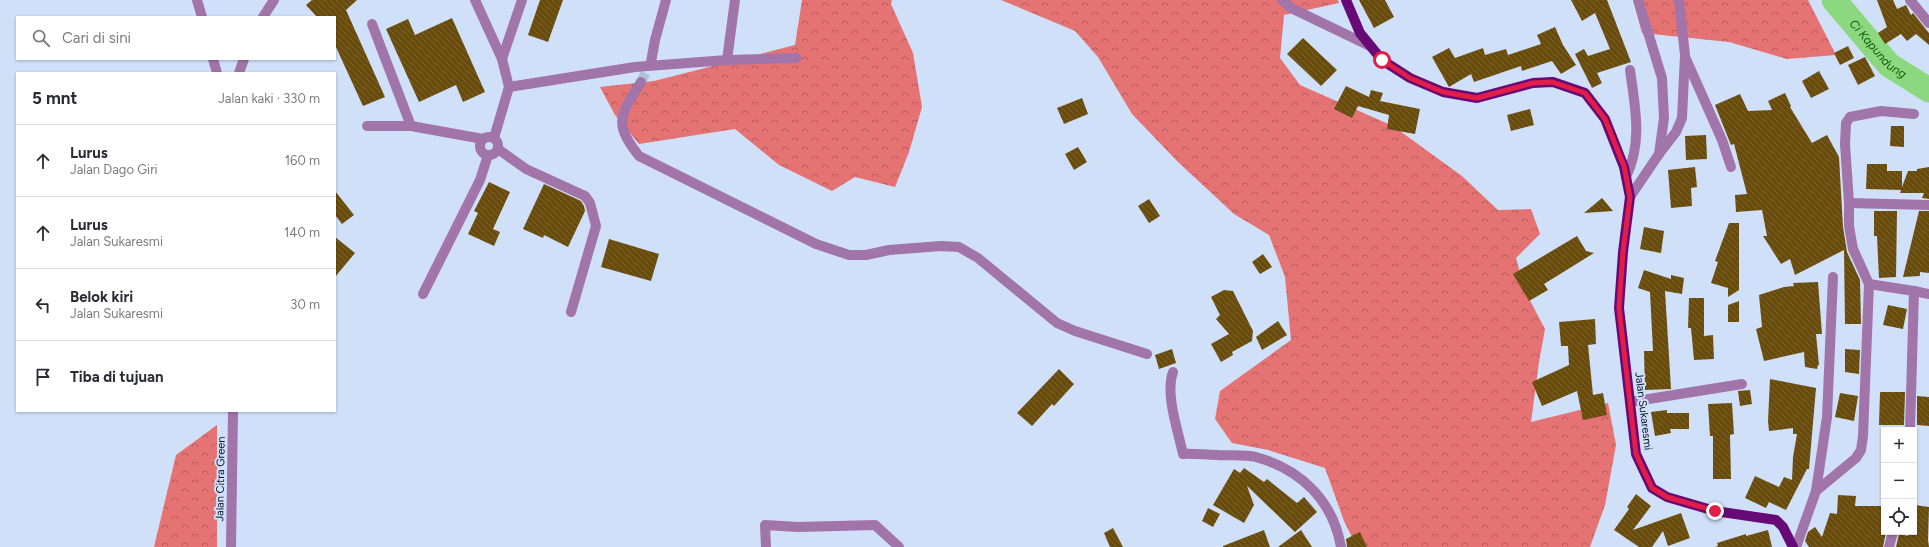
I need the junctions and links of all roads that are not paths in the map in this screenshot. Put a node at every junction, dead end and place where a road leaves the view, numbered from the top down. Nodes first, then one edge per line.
1 (197, 0) edge
2 (274, 0) edge
3 (475, 0) edge
4 (522, 0) edge
5 (666, 0) edge
6 (735, 0) edge
7 (1282, 0) edge
8 (1346, 0) edge
9 (1638, 0) edge
10 (1679, 0) edge
11 (1910, 0) edge
12 (202, 16) edge
13 (264, 16) edge
14 (1929, 23) edge
15 (372, 24) dead end
16 (1370, 46) junction
17 (1685, 55) junction
18 (796, 58) dead end
19 (502, 59) junction
20 (213, 60) edge
21 (244, 60) edge
22 (727, 60) junction
23 (649, 65) junction
24 (1630, 70) dead end
25 (217, 72) edge
26 (239, 72) edge
27 (641, 82) tunnel mouth
28 (509, 87) junction
29 (1914, 114) dead end
30 (367, 126) dead end
31 (411, 126) junction
32 (494, 138) junction
33 (483, 139) junction
34 (498, 149) junction
35 (1659, 154) junction
36 (488, 155) junction
37 (1731, 167) dead end
38 (1626, 177) junction
39 (1630, 197) junction
40 (1849, 203) junction
41 (1928, 205) dead end
42 (1832, 277) dead end
43 (1869, 284) junction
44 (1914, 291) junction
45 (423, 294) dead end
46 (1929, 294) edge
47 (571, 312) dead end
48 (1147, 354) dead end
49 (1173, 372) dead end
50 (1742, 384) dead end
51 (1630, 402) junction
52 (233, 412) edge
53 (1910, 427) edge
54 (1816, 492) junction
55 (1892, 535) edge
56 (231, 547) edge
57 (766, 547) edge
58 (899, 547) edge
59 (1341, 547) edge
60 (1795, 547) edge
61 (1889, 547) edge

1 - 12 street
2 - 13 street
3 - 19 street
4 - 19 street
5 - 23 street
6 - 22 street
7 - 16 street
8 - 16 main road, Jalan Sukaresmi
9 - 35 street
10 - 17 street
11 - 14 street
15 - 31 street
16 - 38 main road, Jalan Sukaresmi
17 - 35 street
17 - 37 street
18 - 22 street
19 - 28 street
20 - 25 street
21 - 26 street
22 - 23 street
23 - 28 street
24 - 38 street
27 - 48 street
28 - 32 street
29 - 40 street
30 - 31 street
31 - 33 street
32 - 33 street
32 - 34 street
33 - 36 street
34 - 36 street
34 - 47 street
35 - 39 street
36 - 45 street
38 - 39 main road, Jalan Sukaresmi
39 - 51 main road, Jalan Sukaresmi
40 - 41 street
40 - 43 street
42 - 54 street
43 - 44 street
43 - 54 street
44 - 46 street
44 - 53 street
49 - 59 street
50 - 51 street
51 - 60 main road, Jalan Sukaresmi
52 - 56 street, Jalan Citra Green
54 - 60 street
55 - 61 street
57 - 58 street

